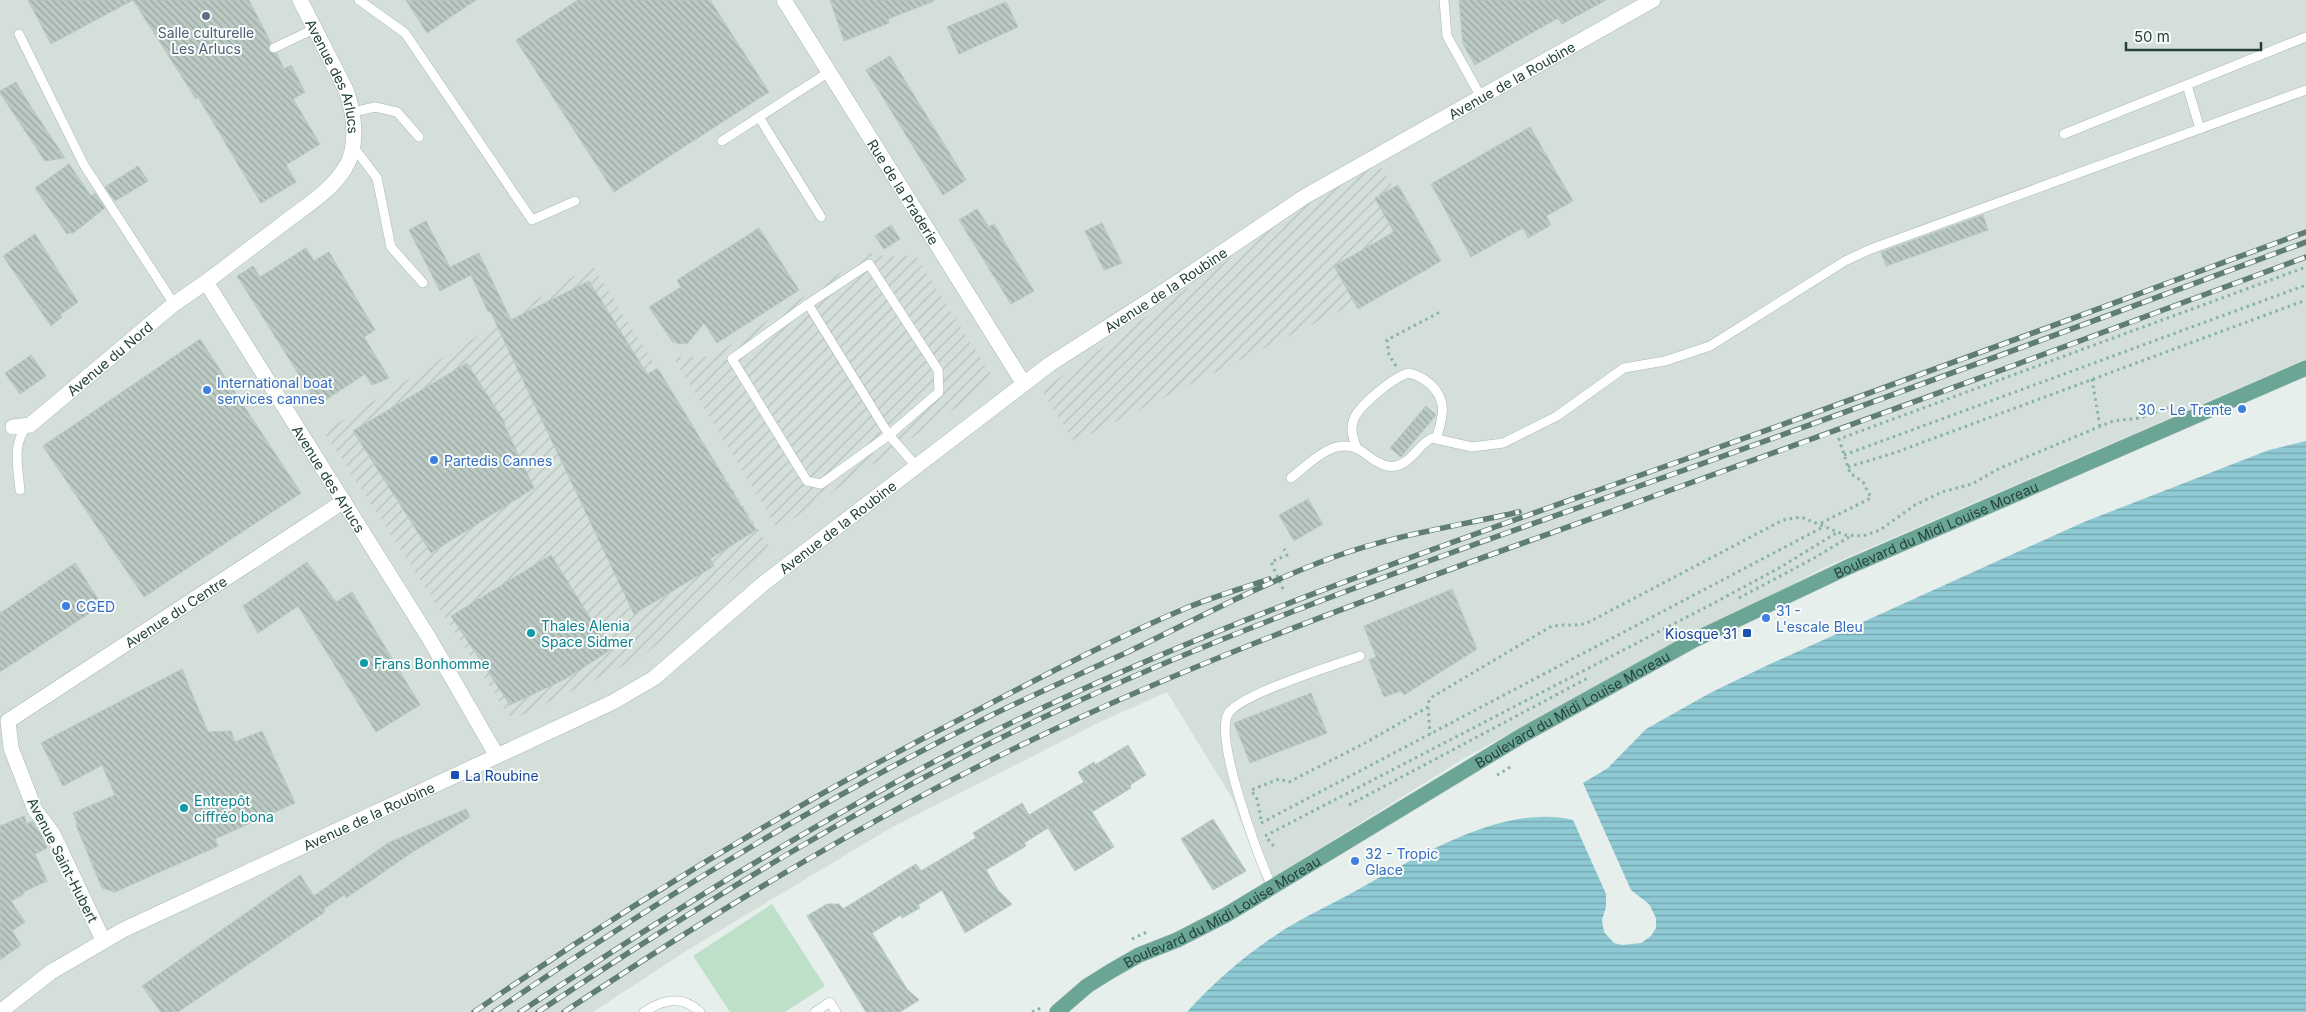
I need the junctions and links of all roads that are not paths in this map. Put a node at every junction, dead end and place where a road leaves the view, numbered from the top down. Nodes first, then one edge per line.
1 (300, 0) edge
2 (360, 0) edge
3 (784, 0) edge
4 (1444, 0) edge
5 (1653, 0) edge
6 (314, 29) junction
7 (20, 34) dead end
8 (2306, 37) edge
9 (274, 48) dead end
10 (829, 72) junction
11 (2187, 85) junction
12 (2306, 90) edge
13 (1481, 97) junction
14 (353, 112) junction
15 (759, 117) junction
16 (2200, 129) junction
17 (2064, 134) dead end
18 (419, 137) dead end
19 (722, 141) dead end
20 (352, 145) junction
21 (575, 201) dead end
22 (821, 217) dead end
23 (206, 282) junction
24 (423, 284) dead end
25 (174, 304) junction
26 (808, 304) junction
27 (2306, 368) edge
28 (1024, 384) junction
29 (30, 425) junction
30 (13, 426) dead end
31 (889, 435) junction
32 (1437, 437) junction
33 (1357, 449) junction
34 (916, 466) junction
35 (1291, 478) dead end
36 (20, 490) dead end
37 (344, 501) junction
38 (1360, 656) dead end
39 (4, 723) edge
40 (497, 756) junction
41 (1272, 887) junction
42 (103, 940) junction
43 (0, 1012) edge
44 (644, 1012) edge
45 (700, 1012) edge
46 (814, 1012) edge
47 (836, 1012) edge
48 (1057, 1012) edge

1 - 6 street, Avenue des Arlucs
2 - 21 lane
3 - 10 street, Rue de la Praderie
4 - 13 lane
5 - 13 street, Avenue de la Roubine
6 - 9 lane
6 - 14 street, Avenue des Arlucs
7 - 25 lane
8 - 11 lane
10 - 15 lane
10 - 28 street, Rue de la Praderie
11 - 16 lane
11 - 17 lane
12 - 16 lane
13 - 28 street, Avenue de la Roubine
14 - 18 lane
14 - 20 street, Avenue des Arlucs
15 - 19 lane
15 - 22 lane
16 - 32 lane
20 - 23 street, Avenue des Arlucs
20 - 24 lane
23 - 25 street, Avenue du Nord
23 - 37 street, Avenue des Arlucs
25 - 29 street, Avenue du Nord
26 - 31 lane
26 - 31 lane
26 - 31 lane
27 - 41 main road, Boulevard du Midi Louise Moreau
28 - 34 street, Avenue de la Roubine
29 - 30 street
29 - 36 lane
31 - 34 lane
32 - 33 lane
32 - 33 lane
33 - 35 lane
34 - 40 street, Avenue de la Roubine
37 - 39 street, Avenue du Centre
37 - 40 street, Avenue des Arlucs
38 - 41 lane
39 - 42 street, Avenue Saint-Hubert
40 - 42 street, Avenue de la Roubine
41 - 48 main road, Boulevard du Midi Louise Moreau
42 - 43 street, Avenue de la Roubine
44 - 45 lane
46 - 47 lane

